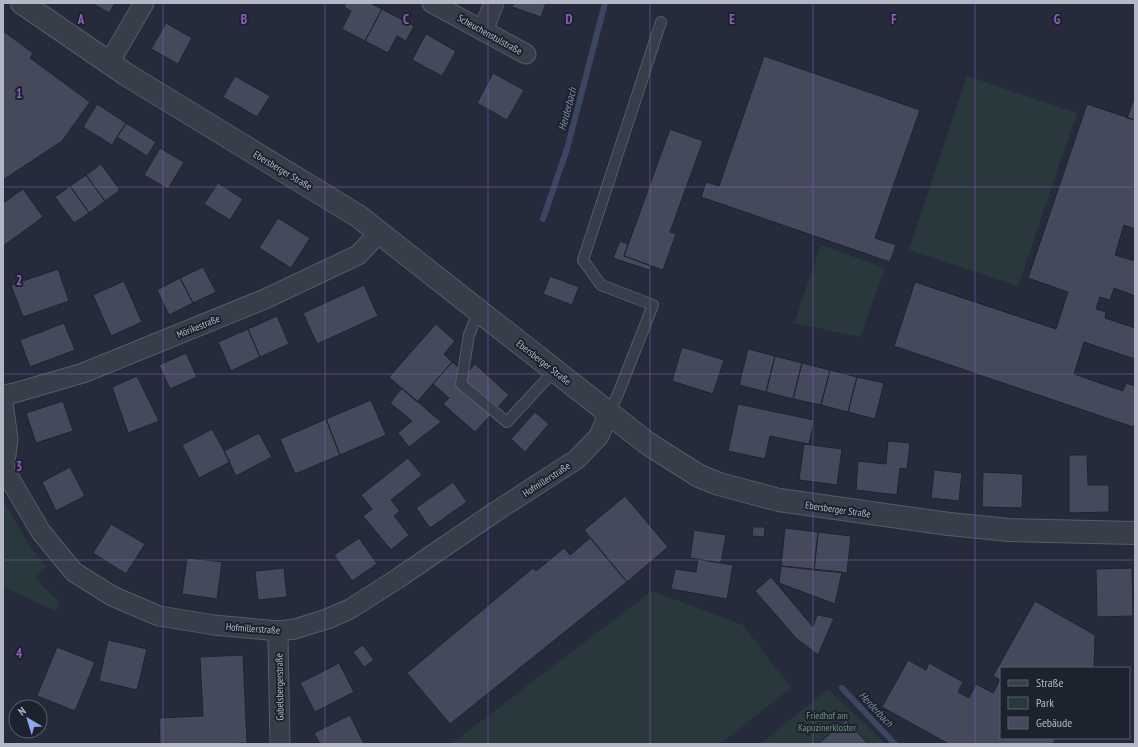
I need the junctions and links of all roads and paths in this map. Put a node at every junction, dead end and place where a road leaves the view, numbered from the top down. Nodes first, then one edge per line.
1 (22, 3) edge
2 (144, 3) edge
3 (432, 3) edge
4 (494, 3) edge
5 (661, 22) dead end
6 (483, 31) junction
7 (526, 54) dead end
8 (109, 63) junction
9 (380, 232) junction
10 (479, 310) junction
11 (555, 370) junction
12 (3, 395) edge
13 (3, 403) edge
14 (609, 412) junction
15 (4, 468) edge
16 (1135, 533) edge
17 (279, 631) junction
18 (280, 744) edge

1 - 8 street, Ebersberger Straße
2 - 8 street
3 - 6 street, Scheuchenstulstraße
4 - 6 street
5 - 14 lane
6 - 7 street, Scheuchenstulstraße
8 - 9 street, Ebersberger Straße
9 - 10 street, Ebersberger Straße
9 - 12 street, Mörikestraße
10 - 11 street, Ebersberger Straße
10 - 11 lane
11 - 14 street, Ebersberger Straße
13 - 15 street, Hofmillerstraße
14 - 16 street, Ebersberger Straße
14 - 17 street, Hofmillerstraße
15 - 17 street, Hofmillerstraße
17 - 18 street, Gabelsbergerstraße

